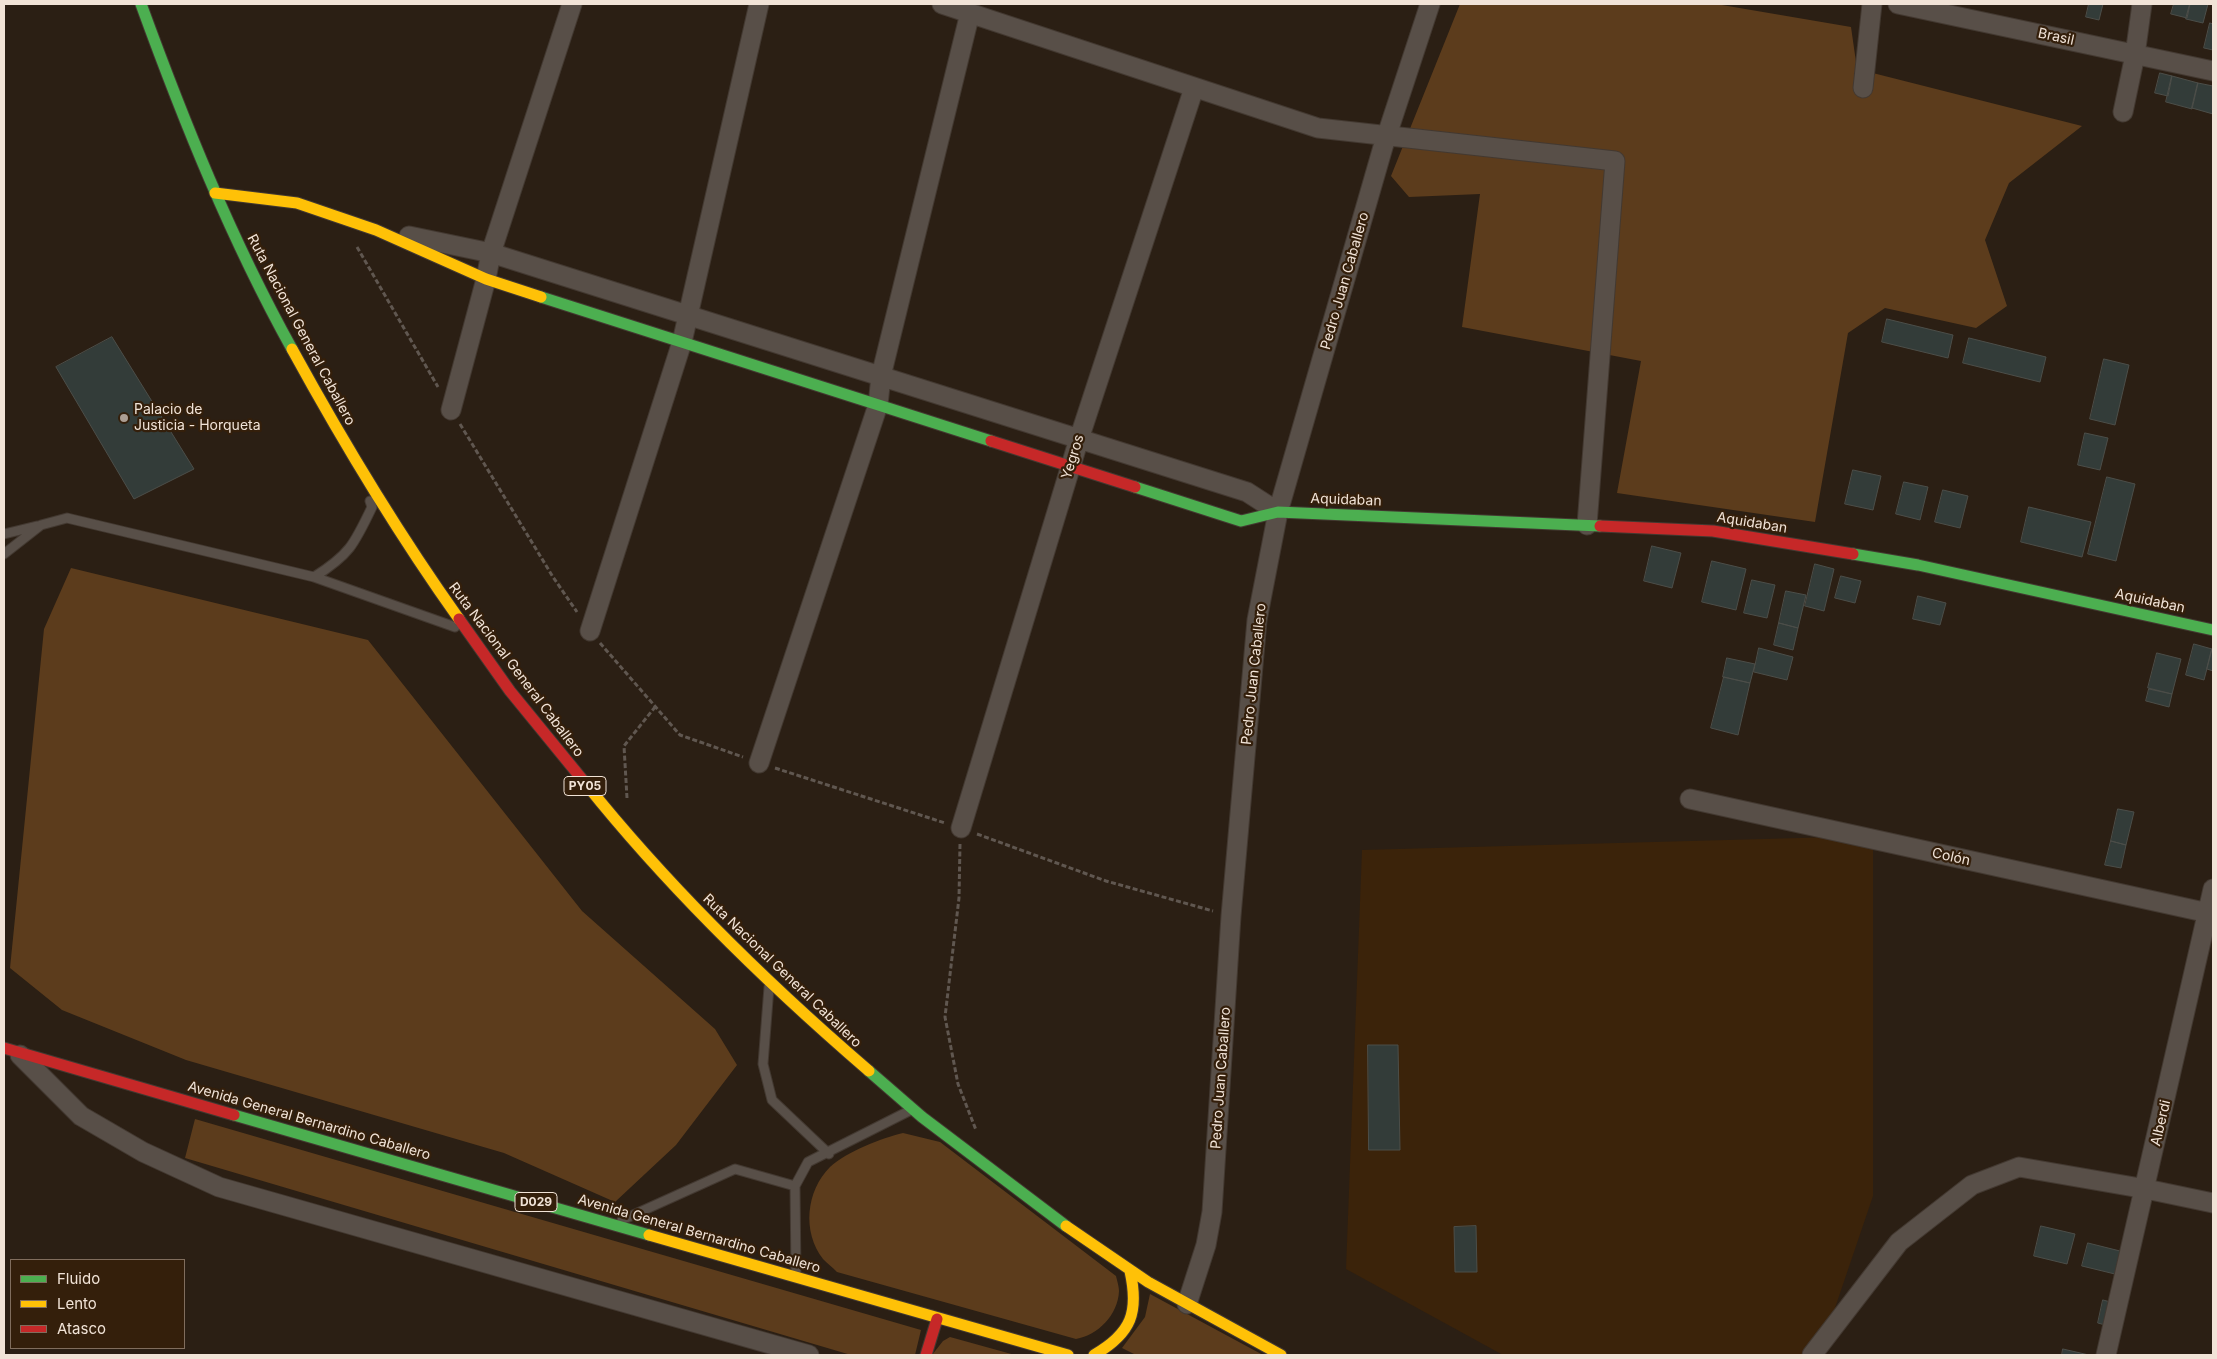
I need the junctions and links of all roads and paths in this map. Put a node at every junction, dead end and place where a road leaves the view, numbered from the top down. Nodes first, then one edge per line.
1 (141, 4) edge
2 (572, 4) edge
3 (759, 4) edge
4 (942, 4) edge
5 (1430, 4) edge
6 (1872, 4) edge
7 (1898, 4) edge
8 (2142, 4) edge
9 (970, 12) junction
10 (2135, 54) junction
11 (2213, 71) edge
12 (1194, 88) junction
13 (1863, 88) dead end
14 (2123, 112) dead end
15 (1386, 136) junction
16 (215, 193) junction
17 (376, 230) junction
18 (355, 243) dead end
19 (491, 253) junction
20 (486, 279) junction
21 (687, 315) junction
22 (682, 342) junction
23 (881, 376) junction
24 (878, 405) junction
25 (451, 410) junction
26 (1078, 439) junction
27 (1070, 466) junction
28 (365, 479) junction
29 (1278, 512) junction
30 (41, 525) junction
31 (1587, 525) junction
32 (4, 534) edge
33 (4, 554) edge
34 (314, 577) junction
35 (464, 630) junction
36 (2213, 630) edge
37 (590, 631) junction
38 (655, 707) junction
39 (759, 763) junction
40 (1690, 799) dead end
41 (628, 801) dead end
42 (960, 828) junction
43 (2213, 889) edge
44 (2211, 914) edge
45 (1231, 916) junction
46 (769, 983) junction
47 (10, 1050) edge
48 (911, 1110) junction
49 (979, 1138) dead end
50 (829, 1154) junction
51 (795, 1186) junction
52 (2146, 1189) junction
53 (2213, 1203) edge
54 (613, 1224) junction
55 (1130, 1271) junction
56 (796, 1278) junction
57 (1187, 1304) junction
58 (938, 1320) junction
59 (809, 1355) edge
60 (926, 1355) edge
61 (1068, 1355) edge
62 (1094, 1355) edge
63 (1281, 1355) edge
64 (1812, 1355) edge
65 (2106, 1355) edge

1 - 16 main road, Ruta Nacional General Caballero / PY05
2 - 19 street
3 - 21 street
4 - 9 street
5 - 15 street, Pedro Juan Caballero
6 - 13 street
7 - 10 street, Brasil
8 - 10 street
9 - 12 street
9 - 23 street
10 - 11 street, Brasil
10 - 14 street
12 - 15 street
12 - 26 street, Yegros
15 - 29 street, Pedro Juan Caballero
15 - 31 street
16 - 17 main road, Aquidaban
16 - 28 main road, Ruta Nacional General Caballero / PY05
17 - 19 street
17 - 20 main road, Aquidaban
18 - 25 path
19 - 20 street
19 - 21 street
20 - 22 main road, Aquidaban
20 - 25 street
21 - 22 street
21 - 23 street
22 - 24 main road, Aquidaban
22 - 37 street
23 - 24 street
23 - 26 street
24 - 27 main road, Aquidaban
24 - 39 street
25 - 37 path
26 - 27 street, Yegros
26 - 29 street
27 - 29 main road, Aquidaban
27 - 42 street, Yegros
28 - 34 lane
28 - 35 main road, Ruta Nacional General Caballero / PY05
29 - 31 main road, Aquidaban
29 - 45 street, Pedro Juan Caballero
30 - 32 lane
30 - 33 lane
30 - 34 lane
31 - 36 main road, Aquidaban
34 - 35 lane
35 - 46 main road, Ruta Nacional General Caballero / PY05
37 - 38 path
38 - 39 path
38 - 41 path
39 - 42 path
40 - 44 street, Colón
42 - 45 path
42 - 49 path
43 - 44 street, Alberdi
44 - 52 street, Alberdi
45 - 57 street, Pedro Juan Caballero
46 - 48 main road, Ruta Nacional General Caballero / PY05
46 - 50 lane
47 - 54 main road, Avenida General Bernardino Caballero / D029
47 - 59 street
48 - 50 lane
48 - 55 main road, Ruta Nacional General Caballero / PY05
50 - 51 lane
51 - 54 lane
51 - 56 lane
52 - 53 street
52 - 64 street
52 - 65 street, Alberdi
54 - 56 main road, Avenida General Bernardino Caballero / D029
55 - 57 main road, Ruta Nacional General Caballero / PY05
55 - 62 main road
56 - 58 main road, Avenida General Bernardino Caballero / D029
57 - 63 main road, Ruta Nacional General Caballero / PY05
58 - 60 main road
58 - 61 main road, Avenida General Bernardino Caballero / D029

